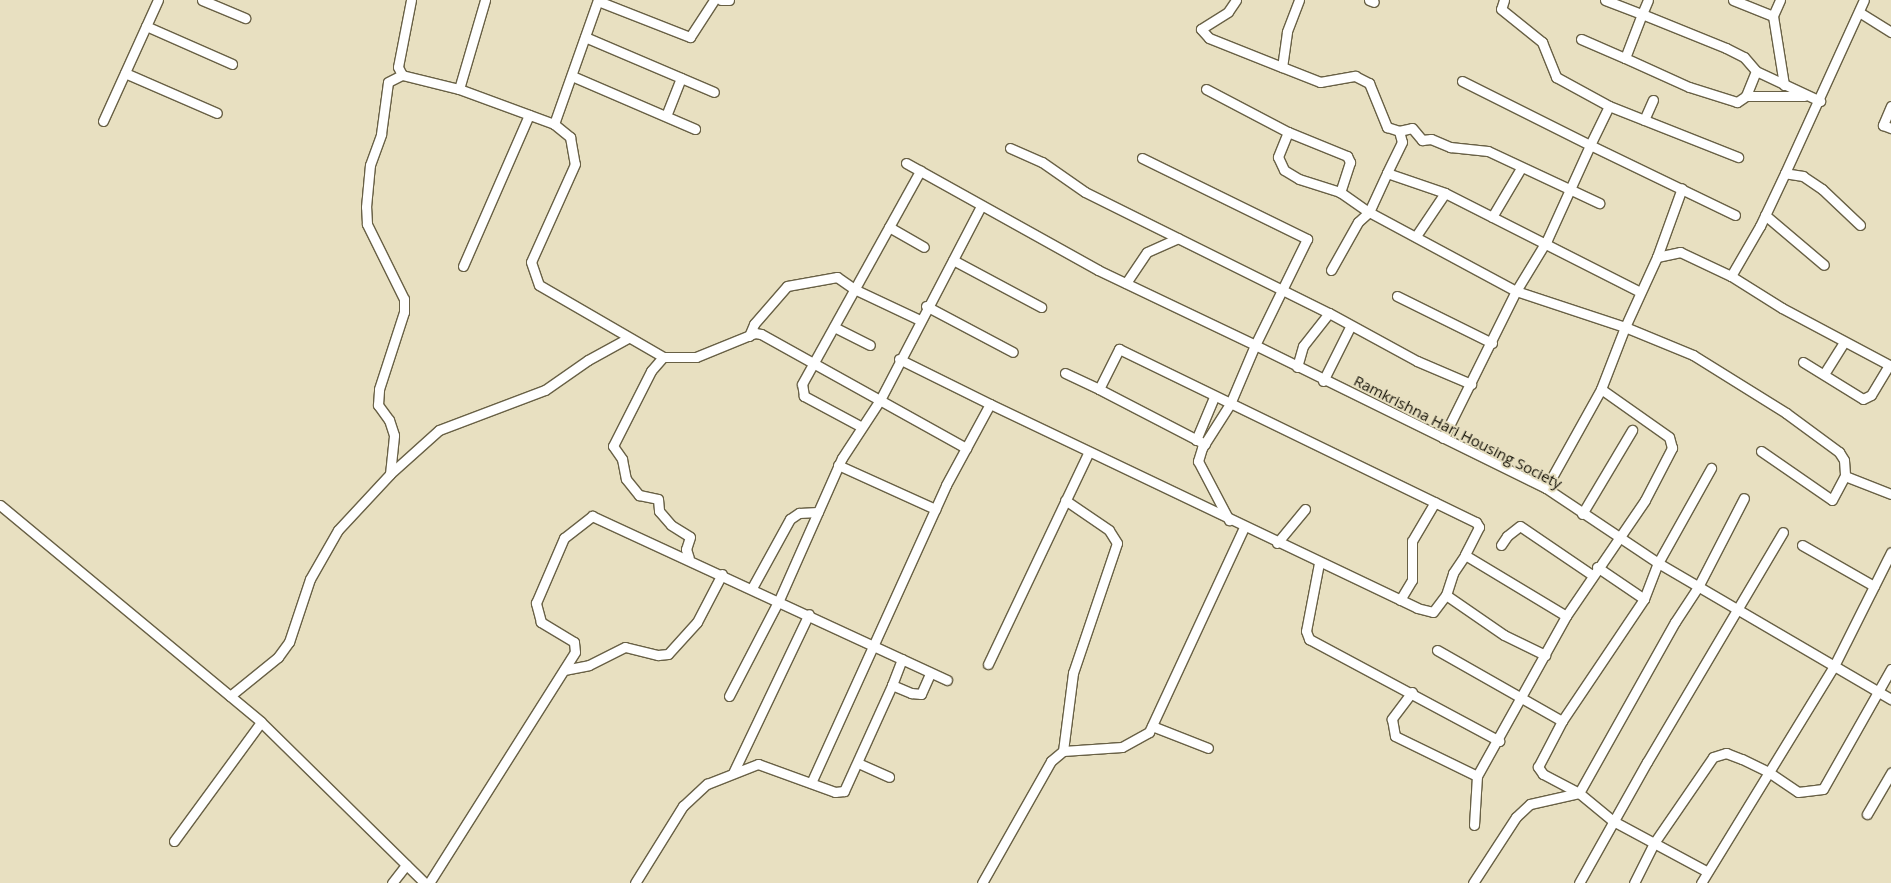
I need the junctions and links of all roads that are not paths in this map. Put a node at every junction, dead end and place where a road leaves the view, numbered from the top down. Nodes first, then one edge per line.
1 (158, 0) edge
2 (202, 0) edge
3 (411, 0) edge
4 (484, 0) edge
5 (714, 0) edge
6 (721, 0) edge
7 (729, 0) edge
8 (1236, 0) edge
9 (1299, 0) edge
10 (1504, 0) edge
11 (1605, 0) edge
12 (1648, 0) edge
13 (1733, 0) edge
14 (1780, 0) edge
15 (1864, 0) edge
16 (598, 1) edge
17 (1859, 12) junction
18 (1642, 14) junction
19 (1773, 16) junction
20 (245, 18) dead end
21 (146, 26) junction
22 (1891, 32) edge
23 (585, 37) junction
24 (1581, 39) dead end
25 (1625, 58) junction
26 (232, 64) dead end
27 (1282, 66) junction
28 (1756, 70) junction
29 (125, 73) junction
30 (402, 75) junction
31 (572, 76) junction
32 (681, 78) junction
33 (1462, 81) dead end
34 (1784, 85) junction
35 (459, 89) junction
36 (1206, 89) dead end
37 (714, 92) dead end
38 (1746, 96) junction
39 (1809, 96) junction
40 (1653, 100) dead end
41 (1820, 101) junction
42 (1609, 106) junction
43 (1891, 106) edge
44 (217, 113) dead end
45 (529, 115) junction
46 (666, 116) junction
47 (1644, 120) junction
48 (103, 122) dead end
49 (554, 124) junction
50 (1891, 128) edge
51 (696, 129) dead end
52 (1399, 131) junction
53 (1288, 132) junction
54 (1590, 146) junction
55 (1010, 148) dead end
56 (1738, 157) dead end
57 (1142, 158) dead end
58 (906, 163) dead end
59 (1521, 168) junction
60 (920, 171) junction
61 (1387, 173) junction
62 (1785, 173) junction
63 (1682, 188) junction
64 (1570, 190) junction
65 (1340, 192) junction
66 (1445, 193) junction
67 (1599, 203) dead end
68 (981, 206) junction
69 (1369, 212) junction
70 (1734, 215) dead end
71 (1765, 215) junction
72 (1492, 217) junction
73 (1860, 225) dead end
74 (889, 227) junction
75 (1416, 236) junction
76 (1178, 238) junction
77 (1544, 245) junction
78 (924, 247) dead end
79 (1657, 257) junction
80 (953, 260) junction
81 (1824, 265) dead end
82 (463, 266) dead end
83 (1332, 270) dead end
84 (1731, 276) junction
85 (1126, 283) junction
86 (854, 289) junction
87 (1284, 291) junction
88 (1516, 291) junction
89 (1640, 292) junction
90 (1397, 296) dead end
91 (926, 306) junction
92 (1041, 307) dead end
93 (1330, 313) junction
94 (920, 320) junction
95 (1350, 326) junction
96 (834, 327) junction
97 (1625, 327) junction
98 (749, 336) junction
99 (628, 338) junction
100 (1844, 342) junction
101 (1492, 343) junction
102 (1254, 345) junction
103 (870, 346) dead end
104 (1013, 352) dead end
105 (663, 357) junction
106 (899, 359) junction
107 (813, 362) junction
108 (1803, 362) dead end
109 (1890, 366) edge
110 (1297, 367) junction
111 (1066, 372) dead end
112 (1824, 374) junction
113 (1324, 380) junction
114 (1471, 384) junction
115 (1099, 389) junction
116 (1600, 389) junction
117 (1214, 397) junction
118 (880, 400) junction
119 (990, 404) junction
120 (1230, 404) junction
121 (860, 426) junction
122 (1632, 430) dead end
123 (1442, 438) junction
124 (1201, 442) junction
125 (966, 448) junction
126 (1761, 451) dead end
127 (1088, 453) junction
128 (838, 465) junction
129 (1711, 468) dead end
130 (390, 474) junction
131 (1845, 476) junction
132 (1546, 488) junction
133 (1891, 494) edge
134 (1744, 498) dead end
135 (1065, 500) junction
136 (1435, 502) junction
137 (0, 505) edge
138 (934, 509) junction
139 (1305, 509) dead end
140 (818, 512) junction
141 (1582, 514) junction
142 (1229, 520) junction
143 (1244, 527) junction
144 (1783, 532) dead end
145 (1621, 538) junction
146 (1277, 543) junction
147 (1501, 545) dead end
148 (1802, 545) dead end
149 (1891, 552) edge
150 (1465, 554) junction
151 (688, 558) junction
152 (1318, 563) junction
153 (1658, 563) junction
154 (1595, 571) junction
155 (722, 574) junction
156 (1874, 586) junction
157 (1698, 587) junction
158 (752, 588) junction
159 (1446, 595) junction
160 (1644, 599) junction
161 (779, 600) junction
162 (1400, 600) junction
163 (1736, 609) junction
164 (809, 614) junction
165 (1566, 616) junction
166 (872, 644) junction
167 (1437, 650) dead end
168 (1544, 655) junction
169 (902, 659) junction
170 (988, 664) dead end
171 (1834, 666) junction
172 (564, 670) junction
173 (1891, 670) edge
174 (930, 674) junction
175 (947, 680) dead end
176 (892, 685) junction
177 (1412, 692) junction
178 (1878, 692) junction
179 (230, 696) junction
180 (729, 696) dead end
181 (1521, 699) junction
182 (1891, 699) edge
183 (1562, 721) junction
184 (261, 722) junction
185 (1152, 726) junction
186 (1499, 741) junction
187 (1208, 748) dead end
188 (1063, 751) junction
189 (858, 763) junction
190 (1767, 770) junction
191 (733, 773) junction
192 (1891, 774) edge
193 (1477, 776) junction
194 (889, 777) dead end
195 (811, 783) junction
196 (1579, 793) junction
197 (1867, 814) dead end
198 (1613, 821) junction
199 (1474, 825) dead end
200 (174, 841) dead end
201 (1654, 843) junction
202 (406, 864) junction
203 (1706, 871) junction
204 (392, 883) edge
205 (425, 883) edge
206 (429, 883) edge
207 (635, 883) edge
208 (982, 883) edge
209 (1473, 883) edge
210 (1579, 883) edge
211 (1634, 883) edge
212 (1701, 883) edge

1 - 21 street
2 - 20 street
3 - 30 street
4 - 35 street
5 - 16 street
6 - 7 street
8 - 27 street
9 - 27 street
10 - 42 street
11 - 18 street
12 - 18 street
13 - 19 street
14 - 19 street
15 - 17 street
16 - 23 street
17 - 22 street
17 - 41 street
18 - 25 street
18 - 28 street
19 - 34 street
21 - 26 street
21 - 29 street
23 - 31 street
23 - 32 street
24 - 25 street
25 - 38 street
27 - 52 street
28 - 34 street
28 - 38 street
29 - 44 street
29 - 48 street
30 - 35 street
30 - 130 street
31 - 46 street
31 - 49 street
32 - 37 street
32 - 46 street
33 - 54 street
34 - 39 street
35 - 45 street
36 - 53 street
38 - 39 street
39 - 41 street
40 - 47 street
41 - 62 street
42 - 47 street
42 - 54 street
43 - 50 street
45 - 49 street
45 - 82 street
46 - 51 street
47 - 56 street
49 - 99 street
52 - 59 street
52 - 61 street
53 - 65 street
53 - 65 street
54 - 63 street
54 - 64 street
55 - 76 street
57 - 87 street
58 - 60 street, Ramkrishna Hari Housing Society
59 - 64 street
59 - 72 street
60 - 68 street, Ramkrishna Hari Housing Society
60 - 74 street
61 - 66 street
61 - 69 street
62 - 71 street
62 - 73 street
63 - 70 street
63 - 79 street
64 - 67 street
64 - 77 street
65 - 69 street
66 - 72 street
66 - 75 street
68 - 80 street
68 - 85 street, Ramkrishna Hari Housing Society
69 - 75 street
69 - 83 street
71 - 81 street
71 - 84 street
72 - 77 street
74 - 78 street
74 - 86 street
75 - 88 street
76 - 85 street
76 - 87 street
77 - 88 street
77 - 89 street
79 - 84 street
79 - 89 street
80 - 91 street
80 - 92 street
84 - 100 street
85 - 102 street, Ramkrishna Hari Housing Society
86 - 94 street
86 - 96 street
86 - 98 street
87 - 93 street
87 - 102 street
88 - 97 street
88 - 101 street
89 - 97 street
90 - 101 street
91 - 94 street
91 - 104 street
93 - 95 street
93 - 110 street
94 - 106 street
95 - 113 street
95 - 114 street
96 - 103 street
96 - 107 street
97 - 116 street
97 - 131 street
98 - 105 street
98 - 107 street
99 - 105 street
99 - 130 street
100 - 109 street
100 - 112 street
101 - 114 street
102 - 110 street, Ramkrishna Hari Housing Society
102 - 120 street
105 - 151 street
106 - 118 street
106 - 119 street
107 - 118 street
107 - 121 street
108 - 112 street
109 - 112 street
110 - 113 street, Ramkrishna Hari Housing Society
111 - 115 street
113 - 123 street, Ramkrishna Hari Housing Society
114 - 123 street
115 - 117 street
115 - 124 street
116 - 132 street
116 - 145 street
117 - 120 street
117 - 124 street
118 - 121 street
118 - 125 street
119 - 125 street
119 - 127 street
120 - 124 street
120 - 136 street
121 - 128 street
122 - 141 street
123 - 132 street, Ramkrishna Hari Housing Society
124 - 142 street
125 - 138 street
126 - 131 street
127 - 135 street
127 - 142 street
128 - 138 street
128 - 140 street
129 - 153 street
130 - 179 street
131 - 133 street
132 - 141 street, Ramkrishna Hari Housing Society
134 - 157 street
135 - 170 street
135 - 188 street
136 - 150 street
136 - 162 street
137 - 179 street
138 - 166 street
139 - 146 street
140 - 158 street
140 - 161 street
141 - 145 street, Ramkrishna Hari Housing Society
142 - 143 street
143 - 146 street
143 - 185 street
144 - 163 street
145 - 153 street, Ramkrishna Hari Housing Society
145 - 154 street
146 - 152 street
147 - 154 street
148 - 156 street
149 - 156 street
150 - 159 street
150 - 165 street
151 - 155 street
151 - 172 street
152 - 162 street
152 - 177 street
153 - 157 street, Ramkrishna Hari Housing Society
153 - 160 street
154 - 160 street
154 - 165 street
155 - 158 street
155 - 172 street
156 - 171 street
157 - 163 street, Ramkrishna Hari Housing Society
157 - 196 street
158 - 161 street
159 - 162 street
159 - 168 street
160 - 183 street
161 - 164 street
161 - 180 street
163 - 171 street, Ramkrishna Hari Housing Society
163 - 198 street
164 - 166 street
164 - 191 street
165 - 168 street
166 - 169 street
166 - 195 street
167 - 181 street
168 - 181 street
169 - 174 street
169 - 176 street
171 - 178 street, Ramkrishna Hari Housing Society
171 - 190 street
172 - 206 street
173 - 178 street
174 - 175 street
174 - 176 street
176 - 189 street
177 - 186 street
177 - 193 street
178 - 182 street, Ramkrishna Hari Housing Society
178 - 190 street
179 - 184 street
181 - 183 street
181 - 186 street
183 - 196 street
184 - 200 street
184 - 202 street
185 - 187 street
185 - 188 street
186 - 193 street
188 - 208 street
189 - 194 street
189 - 195 street
190 - 201 street
190 - 203 street
191 - 195 street
191 - 207 street
192 - 197 street
193 - 199 street
196 - 198 street
196 - 209 street
198 - 201 street
198 - 210 street
201 - 203 street
201 - 211 street
202 - 204 street
202 - 205 street
203 - 212 street

